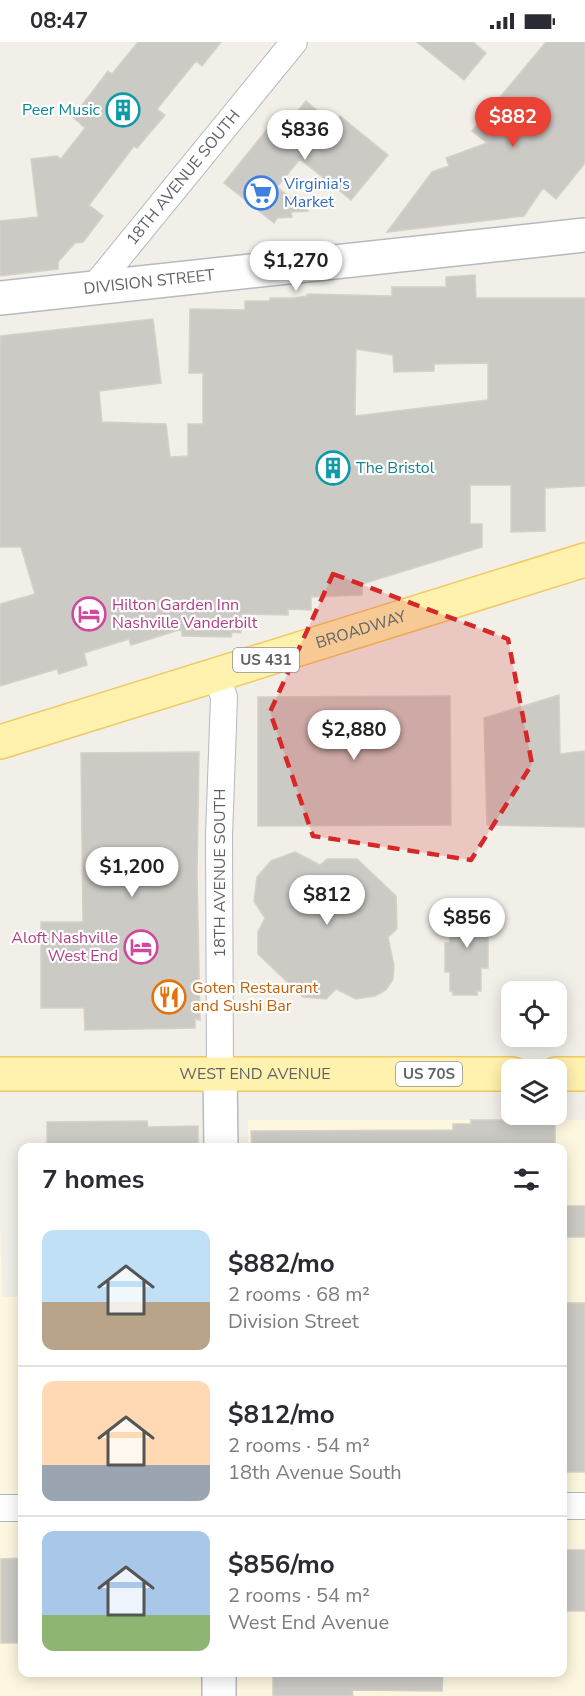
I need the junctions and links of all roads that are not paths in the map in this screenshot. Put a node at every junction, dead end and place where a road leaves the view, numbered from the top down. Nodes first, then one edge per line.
1 (294, 42) edge
2 (585, 235) edge
3 (95, 286) junction
4 (0, 298) edge
5 (585, 560) edge
6 (216, 675) junction
7 (0, 742) edge
8 (0, 1074) edge
9 (220, 1074) junction
10 (501, 1074) edge
11 (567, 1074) edge
12 (585, 1074) edge
13 (221, 1143) edge
14 (567, 1506) edge
15 (585, 1506) edge
16 (0, 1508) edge
17 (18, 1508) edge
18 (219, 1677) edge
19 (219, 1696) edge

1 - 3 street, 18TH AVENUE SOUTH
2 - 3 main road, DIVISION STREET
3 - 4 main road, DIVISION STREET
5 - 6 main road, BROADWAY / US 431
6 - 7 main road, BROADWAY / US 431
6 - 9 street, 18TH AVENUE SOUTH
8 - 9 main road, WEST END AVENUE / US 70S
9 - 10 main road, WEST END AVENUE / US 70S
9 - 13 main road
11 - 12 main road
14 - 15 street
16 - 17 street
18 - 19 main road

